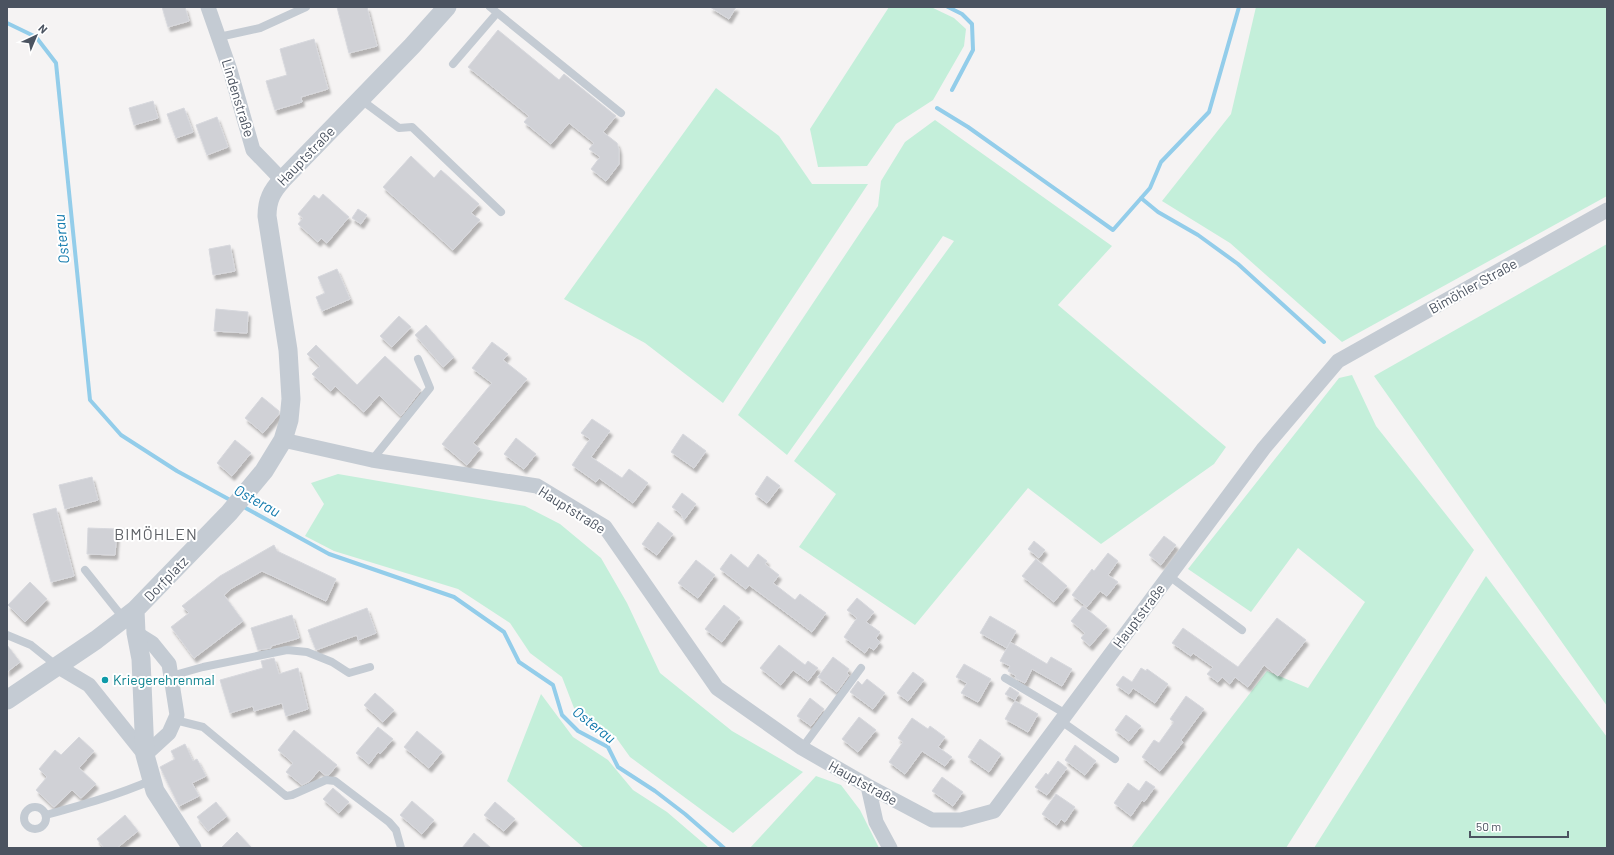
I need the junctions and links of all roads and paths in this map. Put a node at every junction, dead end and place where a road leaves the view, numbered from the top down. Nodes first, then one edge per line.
1 (208, 7) edge
2 (306, 7) edge
3 (448, 7) edge
4 (490, 7) edge
5 (497, 13) junction
6 (218, 37) junction
7 (453, 64) dead end
8 (360, 99) junction
9 (621, 113) dead end
10 (282, 180) junction
11 (1607, 210) edge
12 (501, 212) dead end
13 (418, 359) dead end
14 (1338, 361) joint
15 (283, 440) junction
16 (372, 460) junction
17 (229, 513) joint
18 (84, 570) dead end
19 (1169, 576) junction
20 (132, 621) junction
21 (1242, 630) dead end
22 (7, 635) edge
23 (57, 666) junction
24 (370, 667) dead end
25 (861, 668) dead end
26 (171, 676) junction
27 (1005, 678) dead end
28 (7, 700) edge
29 (1064, 717) junction
30 (175, 720) junction
31 (802, 748) junction
32 (145, 755) junction
33 (1115, 759) dead end
34 (152, 780) junction
35 (868, 786) junction
36 (46, 815) dead end
37 (192, 848) edge
38 (401, 848) edge
39 (890, 848) edge

1 - 6 street, Lindenstraße
2 - 6 lane
3 - 8 street, Hauptstraße
4 - 5 lane
5 - 7 lane
5 - 9 lane
6 - 10 street, Lindenstraße
8 - 10 street, Hauptstraße
8 - 12 lane
10 - 15 street, Hauptstraße
11 - 14 street, Bimöhler Straße
13 - 16 lane
14 - 19 street, Hauptstraße
15 - 16 street, Hauptstraße
15 - 17 street, Hauptstraße
16 - 31 street, Hauptstraße
17 - 20 street, Dorfplatz
18 - 20 lane
19 - 21 lane
19 - 29 street, Hauptstraße
20 - 23 street, Dorfplatz
20 - 26 street
20 - 32 street
22 - 23 lane
23 - 28 street, Dorfplatz
23 - 32 street
24 - 26 lane
25 - 31 lane
26 - 30 street
27 - 29 lane
29 - 33 lane
29 - 35 street, Hauptstraße
30 - 32 street
30 - 38 lane
31 - 35 street, Hauptstraße
32 - 34 street
34 - 36 lane
34 - 37 street
35 - 39 street

